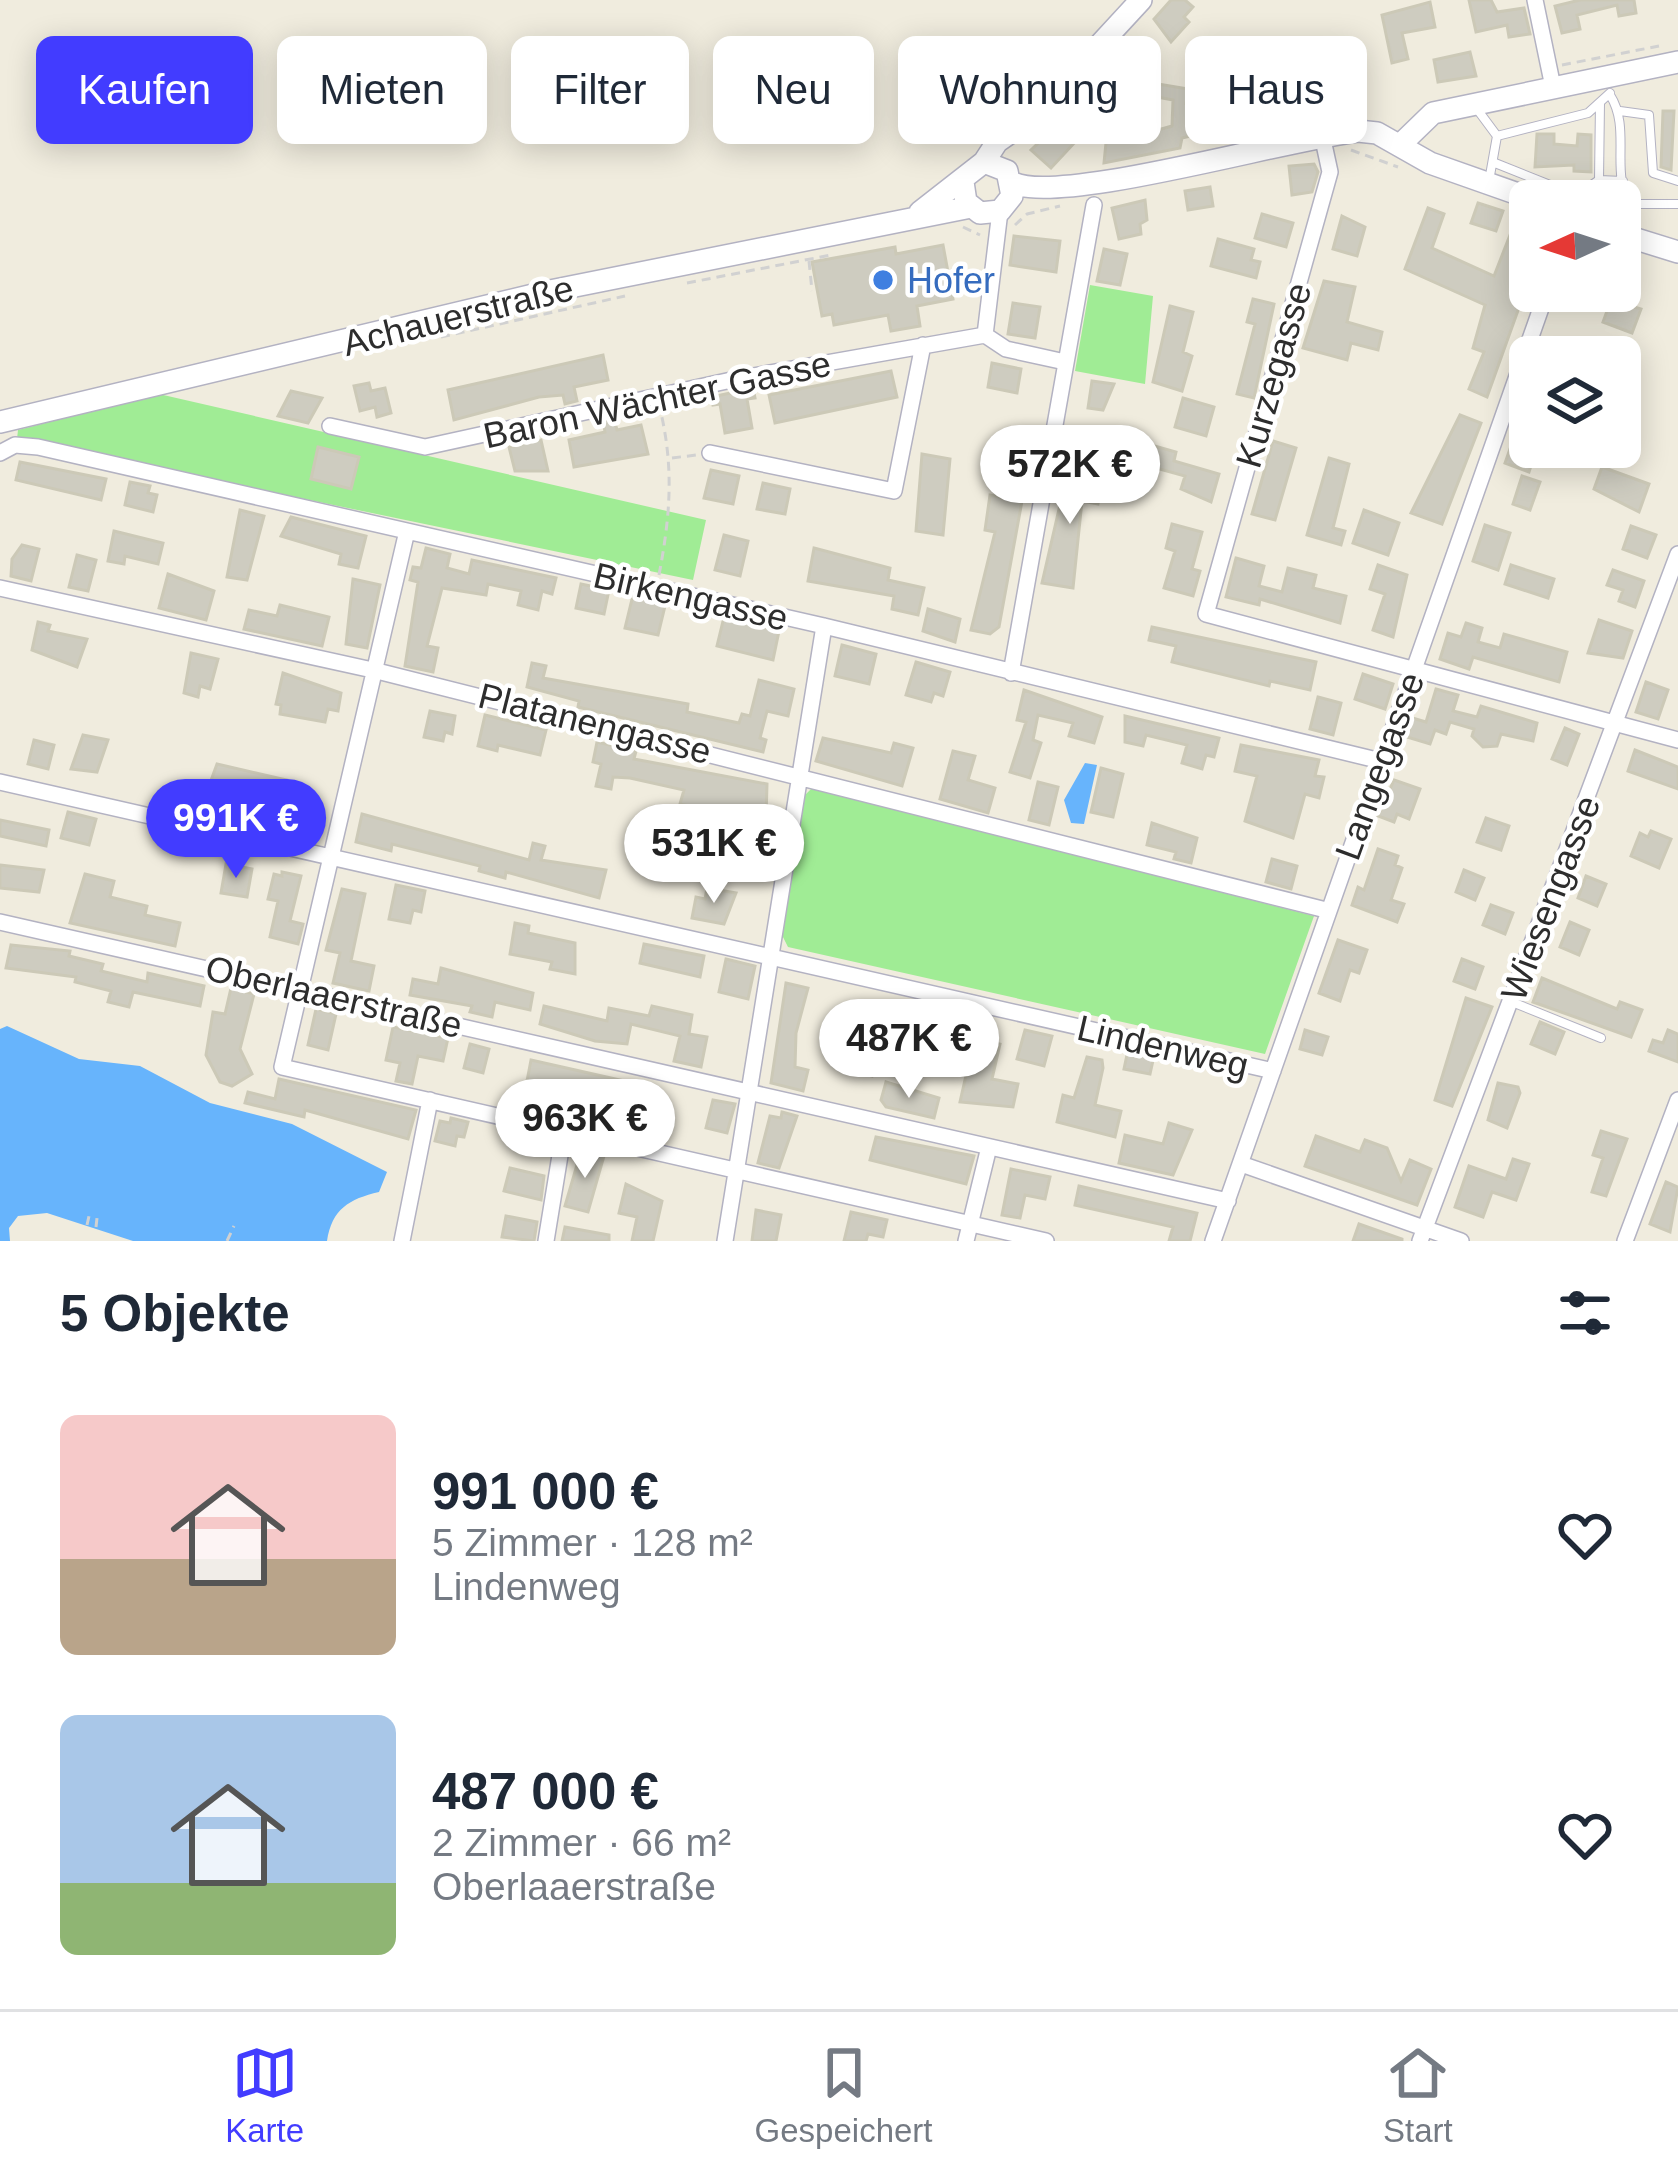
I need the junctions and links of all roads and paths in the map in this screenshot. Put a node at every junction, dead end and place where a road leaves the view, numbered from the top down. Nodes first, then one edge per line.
1 (1141, 0) edge
2 (1535, 0) edge
3 (1107, 36) edge
4 (1678, 43) edge
5 (1678, 62) edge
6 (1551, 78) junction
7 (1612, 86) junction
8 (1600, 103) junction
9 (1472, 104) junction
10 (1620, 111) junction
11 (1367, 135) edge
12 (1497, 136) junction
13 (998, 144) edge
14 (1011, 144) edge
15 (1315, 144) edge
16 (1324, 144) edge
17 (1330, 144) edge
18 (1401, 145) junction
19 (984, 162) junction
20 (1403, 169) dead end
21 (1491, 173) junction
22 (1522, 180) edge
23 (1599, 180) edge
24 (1623, 180) edge
25 (1678, 181) edge
26 (963, 182) junction
27 (1509, 184) edge
28 (1081, 199) junction
29 (1641, 204) edge
30 (1678, 204) edge
31 (992, 209) junction
32 (918, 214) junction
33 (1641, 241) edge
34 (1678, 252) edge
35 (832, 254) dead end
36 (808, 260) junction
37 (669, 286) dead end
38 (812, 291) dead end
39 (626, 296) dead end
40 (1540, 312) edge
41 (985, 335) junction
42 (421, 341) dead end
43 (923, 345) junction
44 (1065, 362) junction
45 (658, 396) junction
46 (0, 422) edge
47 (330, 426) dead end
48 (0, 453) edge
49 (710, 453) joint
50 (672, 458) junction
51 (407, 531) junction
52 (1678, 554) edge
53 (0, 588) edge
54 (656, 588) junction
55 (824, 626) junction
56 (377, 670) junction
57 (1414, 670) junction
58 (1011, 674) junction
59 (1616, 724) junction
60 (1678, 740) edge
61 (1381, 761) junction
62 (801, 774) junction
63 (0, 782) edge
64 (333, 856) junction
65 (1326, 910) junction
66 (0, 922) edge
67 (774, 960) junction
68 (302, 988) junction
69 (1511, 1002) junction
70 (1601, 1038) dead end
71 (1273, 1071) junction
72 (753, 1091) junction
73 (430, 1100) junction
74 (1678, 1100) edge
75 (564, 1131) junction
76 (988, 1148) junction
77 (1244, 1165) junction
78 (739, 1173) junction
79 (1228, 1202) junction
80 (89, 1216) dead end
81 (97, 1217) dead end
82 (970, 1223) junction
83 (87, 1225) dead end
84 (234, 1226) dead end
85 (96, 1228) dead end
86 (1423, 1234) edge
87 (227, 1241) edge
88 (402, 1241) edge
89 (546, 1241) edge
90 (725, 1241) edge
91 (966, 1241) edge
92 (1046, 1241) edge
93 (1213, 1241) edge
94 (1462, 1241) edge
95 (1625, 1241) edge

1 - 3 street, Achauerstraße
2 - 6 street
4 - 6 path
5 - 7 street
6 - 7 street
6 - 9 street
7 - 8 lane
7 - 10 lane
8 - 12 lane
8 - 23 lane
9 - 12 lane
9 - 18 street
10 - 24 lane
10 - 25 lane
11 - 18 street, Achauerstraße
12 - 21 lane
13 - 19 street, Achauerstraße
14 - 31 street
15 - 28 street, Achauerstraße
16 - 57 street, Kurzegasse
17 - 20 path
18 - 21 street, Achauerstraße
19 - 26 street, Achauerstraße
19 - 31 street
21 - 22 lane
21 - 27 street, Achauerstraße
26 - 31 street
26 - 32 street, Achauerstraße
28 - 31 street, Achauerstraße
28 - 31 path
28 - 44 street
29 - 30 lane
31 - 32 street, Achauerstraße
31 - 41 street
32 - 46 street, Achauerstraße
33 - 34 street
35 - 36 path
36 - 37 path
36 - 38 path
39 - 42 path
40 - 57 street, Langegasse
41 - 43 street, Baron Wächter Gasse
41 - 44 street
43 - 45 street, Baron Wächter Gasse
43 - 49 street
44 - 58 street
45 - 47 street, Baron Wächter Gasse
45 - 50 path
48 - 51 street, Birkengasse
49 - 50 path
50 - 54 path
51 - 54 street, Birkengasse
51 - 56 street
52 - 59 street, Wiesengasse
53 - 56 street, Platanengasse
54 - 55 street, Birkengasse
55 - 58 street, Birkengasse
55 - 62 street
56 - 62 street, Platanengasse
56 - 64 street
57 - 59 street
57 - 61 street, Langegasse
58 - 61 street, Birkengasse
59 - 60 street
59 - 69 street, Wiesengasse
61 - 65 street, Langegasse
62 - 65 street, Platanengasse
62 - 67 street
63 - 64 street, Lindenweg
64 - 67 street, Lindenweg
64 - 68 street
65 - 71 street, Langegasse
66 - 68 street, Oberlaaerstraße
67 - 71 street, Lindenweg
67 - 72 street
68 - 72 street, Oberlaaerstraße
68 - 73 street
69 - 70 lane
69 - 86 street, Wiesengasse
71 - 77 street, Langegasse
72 - 76 street, Oberlaaerstraße
72 - 78 street
73 - 75 street
73 - 88 street
74 - 95 street
75 - 78 street
75 - 89 street
76 - 79 street, Oberlaaerstraße
76 - 82 street
77 - 79 street, Langegasse
77 - 86 street
78 - 82 street
78 - 90 street
79 - 93 street, Langegasse
80 - 83 path
81 - 85 path
82 - 91 street
82 - 92 street
84 - 87 path
86 - 94 street

